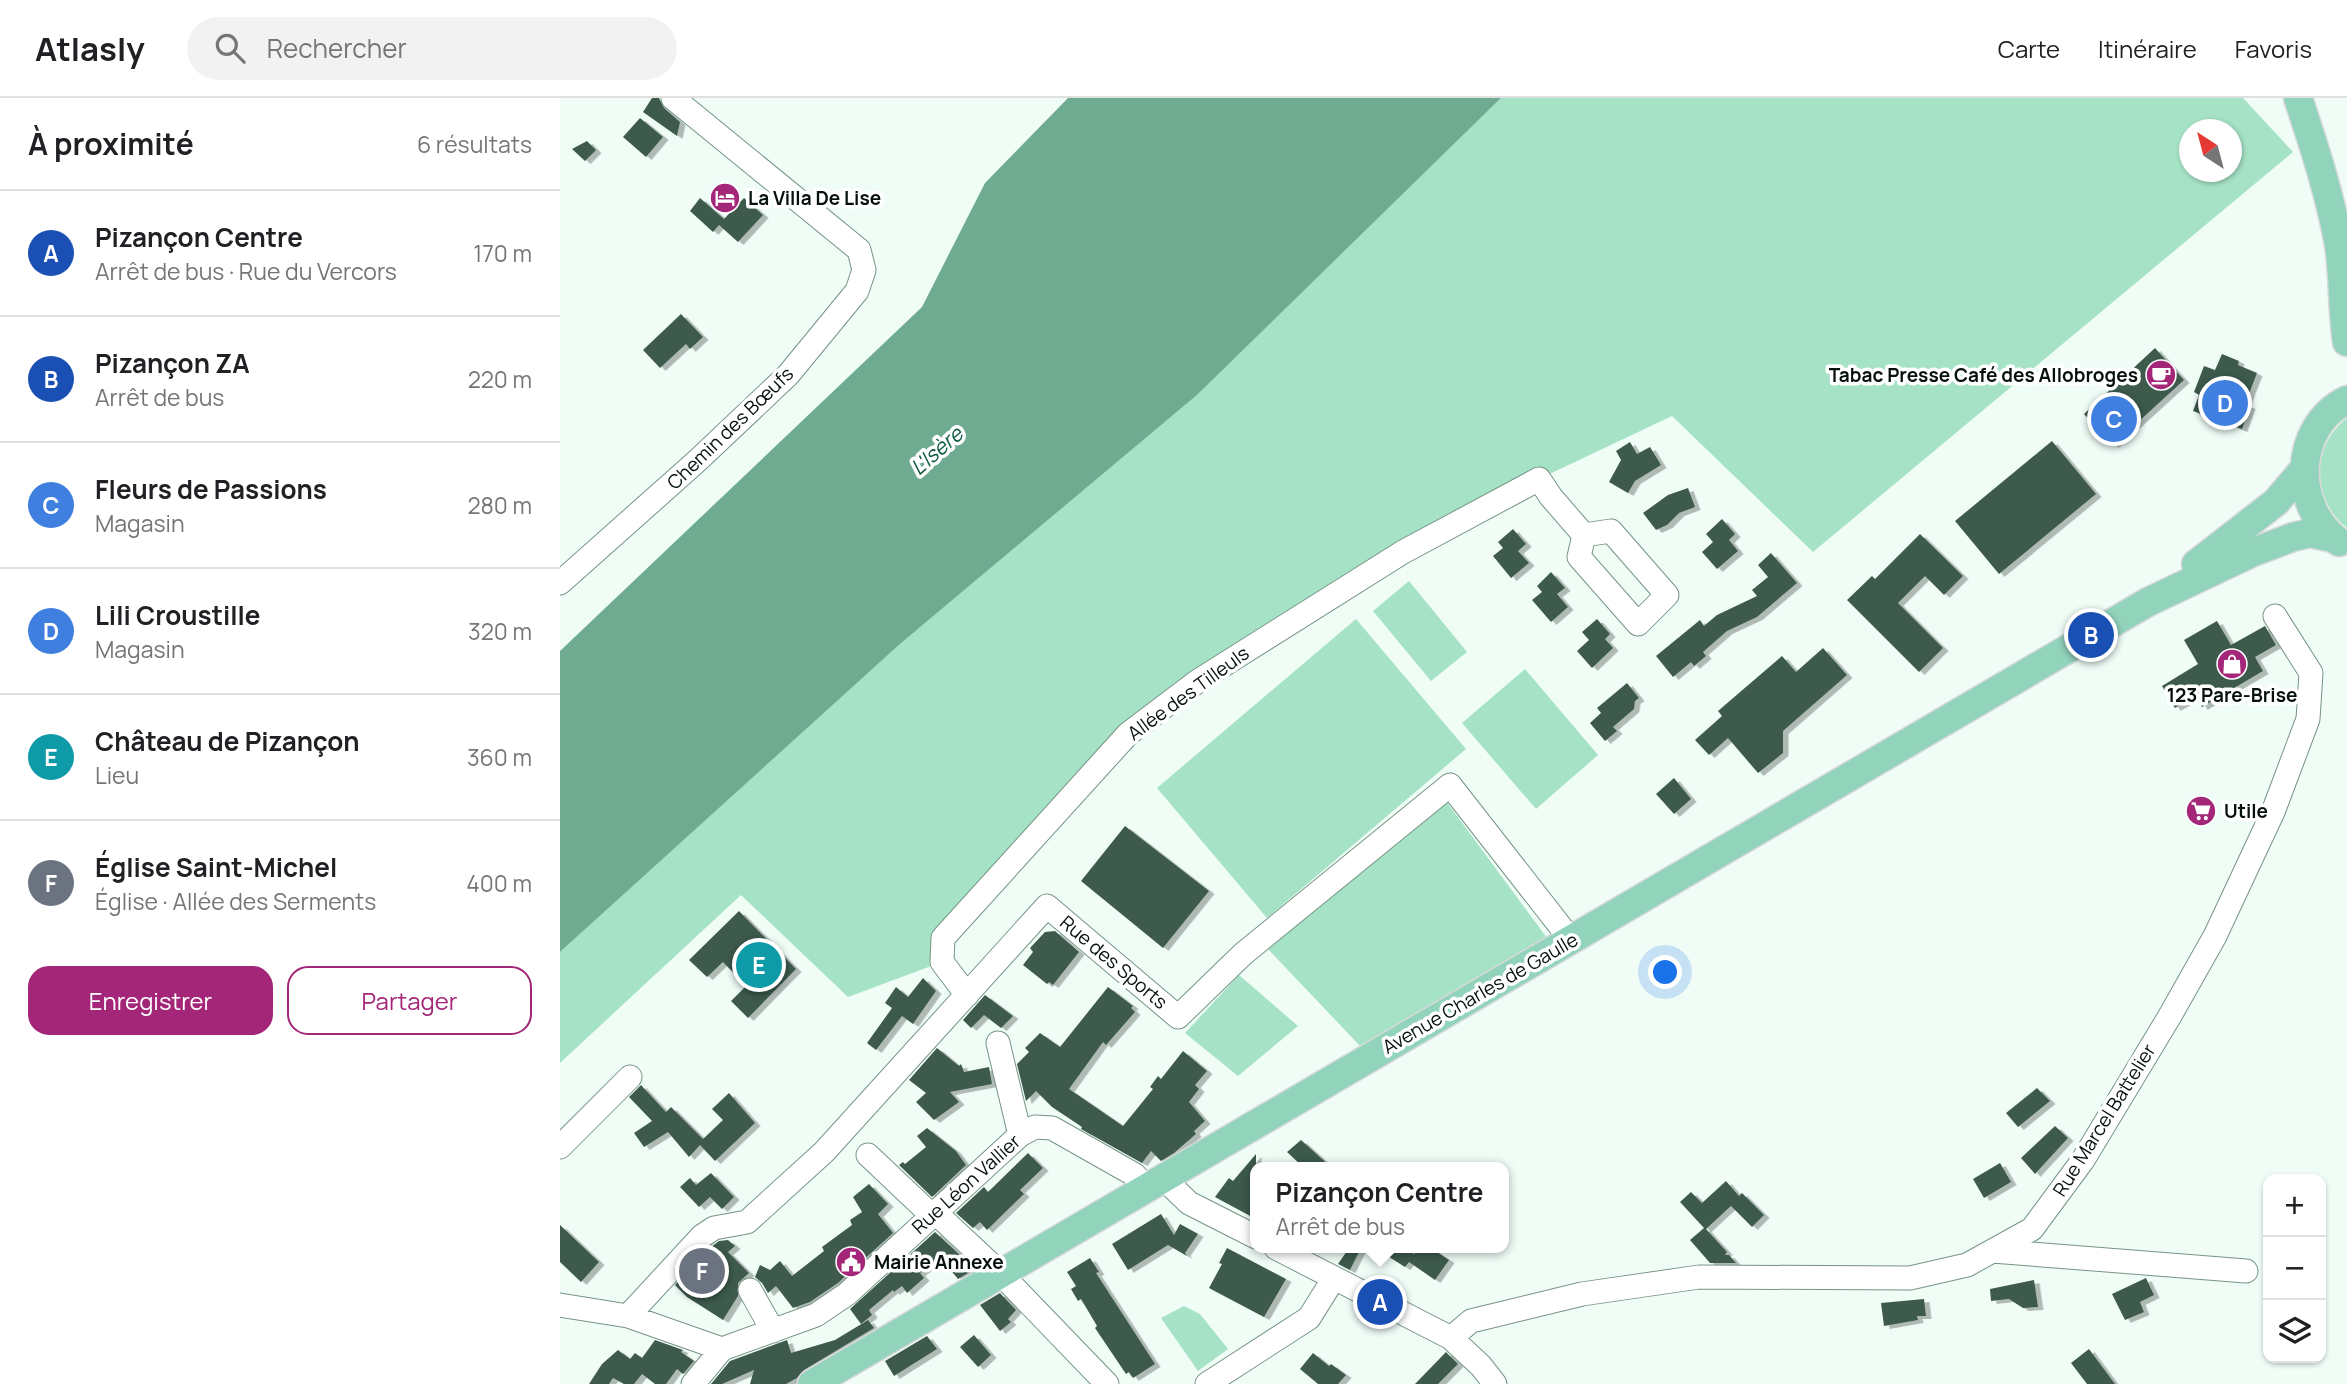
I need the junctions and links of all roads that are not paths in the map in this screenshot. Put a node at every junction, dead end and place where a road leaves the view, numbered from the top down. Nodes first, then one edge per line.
1 (673, 98) edge
2 (2298, 98) edge
3 (2343, 255) edge
4 (2347, 342) edge
5 (2345, 396) edge
6 (2304, 469) junction
7 (1584, 535) dead end
8 (2340, 543) edge
9 (560, 583) edge
10 (2148, 602) junction
11 (2276, 616) dead end
12 (1571, 940) junction
13 (967, 995) junction
14 (998, 1043) dead end
15 (630, 1077) dead end
16 (1020, 1135) junction
17 (560, 1147) edge
18 (868, 1154) dead end
19 (1154, 1183) junction
20 (933, 1213) junction
21 (1250, 1234) edge
22 (1992, 1251) junction
23 (1286, 1253) edge
24 (2246, 1271) dead end
25 (1000, 1273) junction
26 (1334, 1278) junction
27 (750, 1290) dead end
28 (560, 1305) edge
29 (628, 1316) junction
30 (773, 1331) junction
31 (1451, 1338) junction
32 (722, 1349) junction
33 (693, 1384) edge
34 (812, 1384) edge
35 (1107, 1384) edge
36 (1207, 1384) edge
37 (1495, 1384) edge

1 - 9 street, Chemin des Bœufs
2 - 3 main road
3 - 4 main road
5 - 6 main road
6 - 8 main road
6 - 10 main road, Avenue Charles de Gaulle
7 - 13 street, Allée des Tilleuls
8 - 10 main road, Avenue Charles de Gaulle
10 - 12 main road, Avenue Charles de Gaulle
11 - 22 street, Rue Marcel Battelier
12 - 13 street, Rue des Sports
12 - 19 main road, Avenue Charles de Gaulle
13 - 29 street, Rue des Sports
14 - 16 street
15 - 17 street
16 - 19 street, Rue Léon Vallier
16 - 20 street, Rue Léon Vallier
18 - 20 street
19 - 21 street, Rue Léon Vallier
19 - 25 main road, Avenue Charles de Gaulle
20 - 25 street
20 - 30 street, Rue Léon Vallier
22 - 24 street
22 - 31 street, Rue Marcel Battelier
23 - 26 street
25 - 34 main road, Avenue Charles de Gaulle
25 - 35 street
26 - 31 street
26 - 36 street
27 - 30 street
28 - 29 street
29 - 32 street
30 - 32 street, Rue Léon Vallier
31 - 37 street
32 - 33 street

